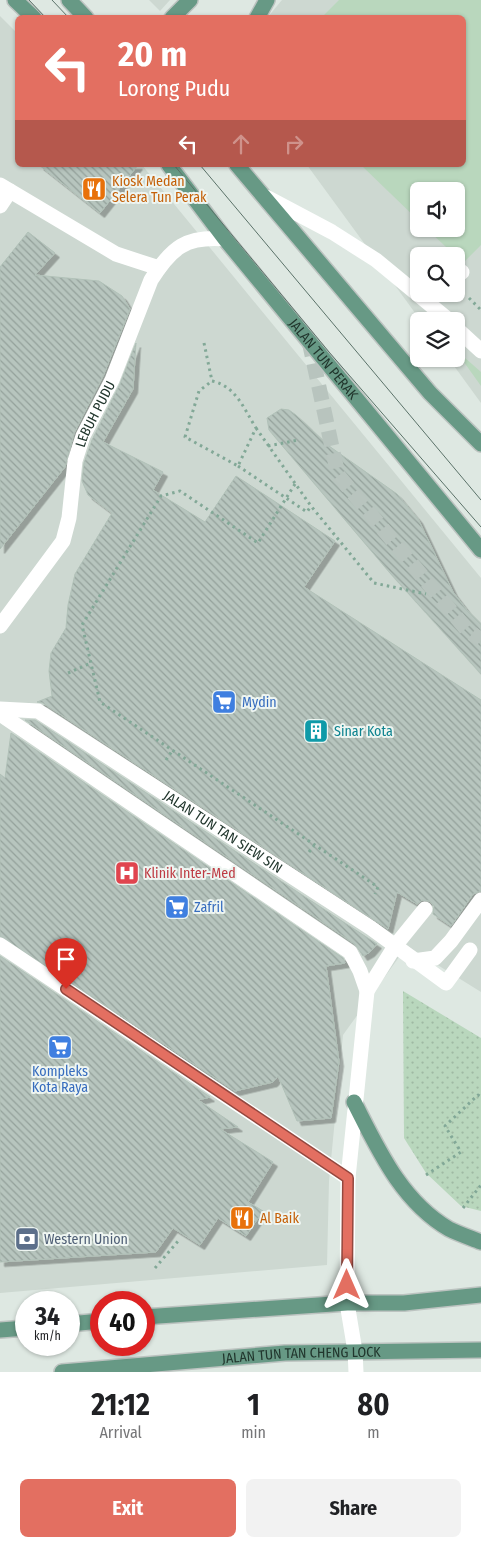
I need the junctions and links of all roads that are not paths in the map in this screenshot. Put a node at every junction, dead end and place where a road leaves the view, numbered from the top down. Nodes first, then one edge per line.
1 (14, 0) edge
2 (70, 0) edge
3 (190, 0) edge
4 (267, 0) edge
5 (31, 15) edge
6 (83, 15) edge
7 (175, 15) edge
8 (259, 15) edge
9 (171, 167) edge
10 (240, 167) edge
11 (5, 188) edge
12 (266, 197) junction
13 (0, 206) edge
14 (225, 239) junction
15 (159, 268) junction
16 (410, 283) edge
17 (435, 302) edge
18 (443, 312) edge
19 (465, 336) edge
20 (481, 351) edge
21 (481, 444) edge
22 (481, 550) edge
23 (0, 626) edge
24 (0, 708) edge
25 (0, 714) edge
26 (481, 900) edge
27 (425, 909) dead end
28 (0, 945) edge
29 (395, 946) junction
30 (470, 950) dead end
31 (413, 961) junction
32 (366, 991) junction
33 (354, 1102) junction
34 (348, 1178) junction
35 (481, 1242) edge
36 (481, 1295) edge
37 (347, 1303) junction
38 (155, 1316) edge
39 (15, 1329) edge
40 (0, 1330) edge
41 (481, 1350) edge
42 (355, 1351) junction
43 (62, 1372) edge
44 (356, 1372) edge

1 - 5 main road
2 - 6 main road
3 - 7 main road
4 - 8 main road
9 - 14 main road, JALAN TUN PERAK
10 - 12 main road
11 - 13 street
11 - 15 street
12 - 16 street
12 - 21 main road
14 - 15 street, LEBUH PUDU
14 - 22 main road, JALAN TUN PERAK
15 - 23 street, LEBUH PUDU
17 - 18 street
19 - 20 street
24 - 29 street, JALAN TUN TAN SIEW SIN
25 - 32 street, JALAN TUN TAN SIEW SIN
26 - 31 street
27 - 29 street
28 - 34 street
29 - 31 street
29 - 32 street, JALAN TUN TAN SIEW SIN
30 - 31 street
32 - 33 street, JALAN TUN TAN SIEW SIN
33 - 34 street, JALAN TUN TAN SIEW SIN
33 - 35 main road
34 - 37 street, JALAN TUN TAN SIEW SIN
36 - 37 main road
37 - 38 main road
37 - 42 street, JALAN TUN TAN SIEW SIN
39 - 40 main road
41 - 42 main road, JALAN TUN TAN CHENG LOCK
42 - 43 main road, JALAN TUN TAN CHENG LOCK
42 - 44 street, JALAN TUN TAN SIEW SIN

